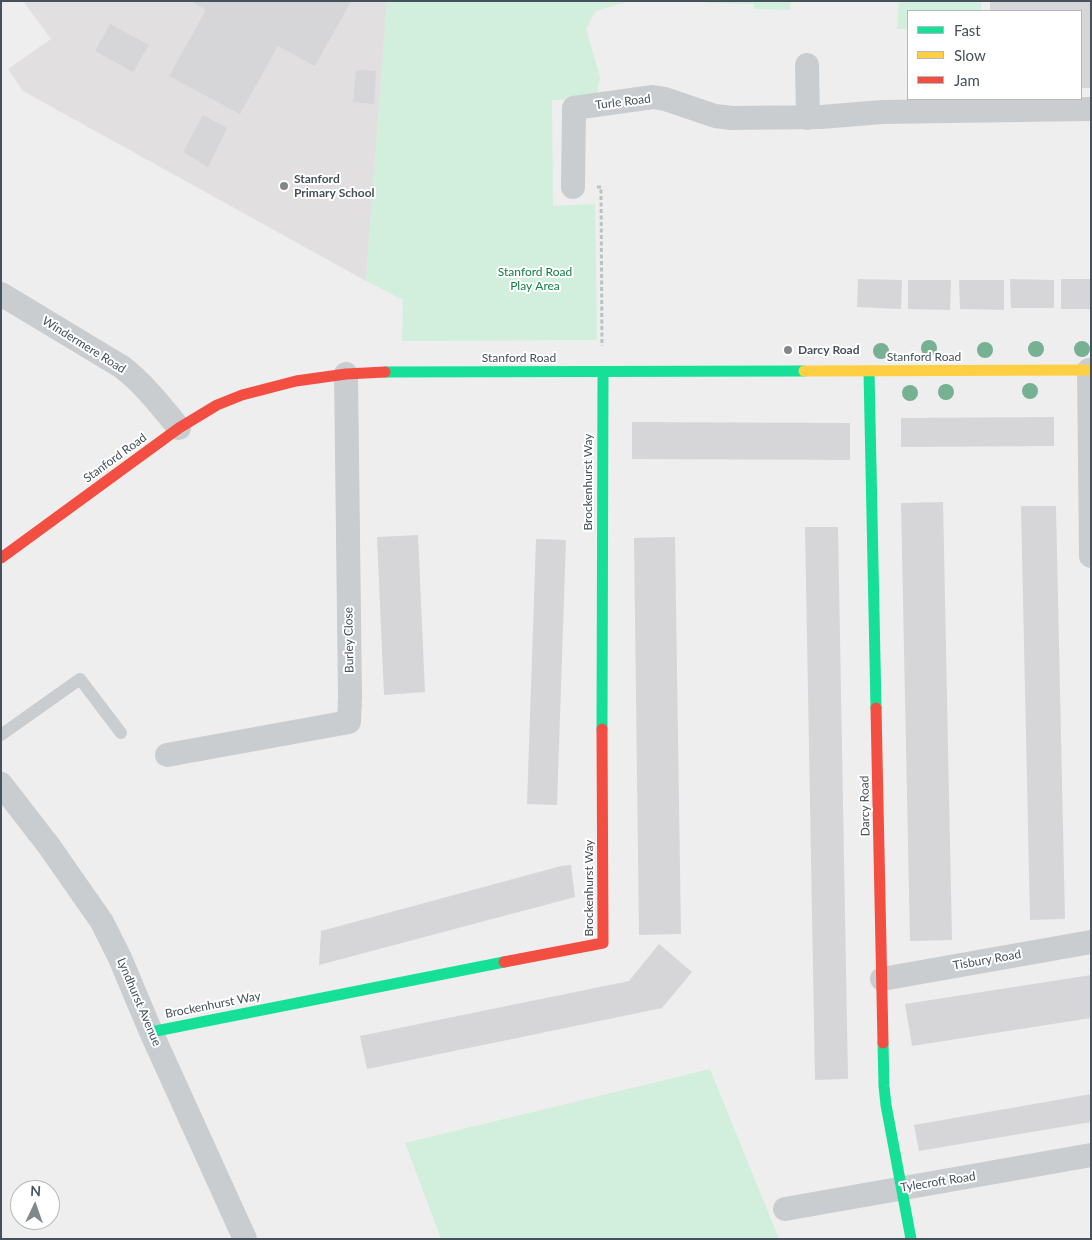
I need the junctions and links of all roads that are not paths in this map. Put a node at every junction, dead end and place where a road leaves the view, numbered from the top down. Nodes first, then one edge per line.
1 (807, 66) dead end
2 (1091, 109) edge
3 (808, 118) junction
4 (573, 187) road end
5 (1, 294) edge
6 (1090, 370) edge
7 (868, 371) junction
8 (603, 372) junction
9 (346, 374) junction
10 (179, 428) junction
11 (1091, 556) edge
12 (1, 558) edge
13 (121, 733) dead end
14 (1, 735) edge
15 (167, 755) dead end
16 (1, 784) edge
17 (1091, 942) edge
18 (882, 979) junction
19 (151, 1032) junction
20 (1091, 1155) edge
21 (901, 1188) junction
22 (785, 1208) dead end
23 (245, 1239) edge
24 (911, 1239) edge

1 - 3 street
2 - 3 street, Turle Road
3 - 4 street, Turle Road
5 - 10 street, Windermere Road
6 - 7 street, Stanford Road
6 - 11 street
7 - 8 street, Stanford Road
7 - 18 street, Darcy Road
8 - 9 street, Stanford Road
8 - 19 street, Brockenhurst Way
9 - 10 street, Stanford Road
9 - 15 street, Burley Close
10 - 12 street, Stanford Road
13 - 14 lane
16 - 19 street, Lyndhurst Avenue
17 - 18 street, Tisbury Road
18 - 21 street, Darcy Road
19 - 23 street, Lyndhurst Avenue
20 - 21 street, Tylecroft Road
21 - 22 street, Tylecroft Road
21 - 24 street, Darcy Road

